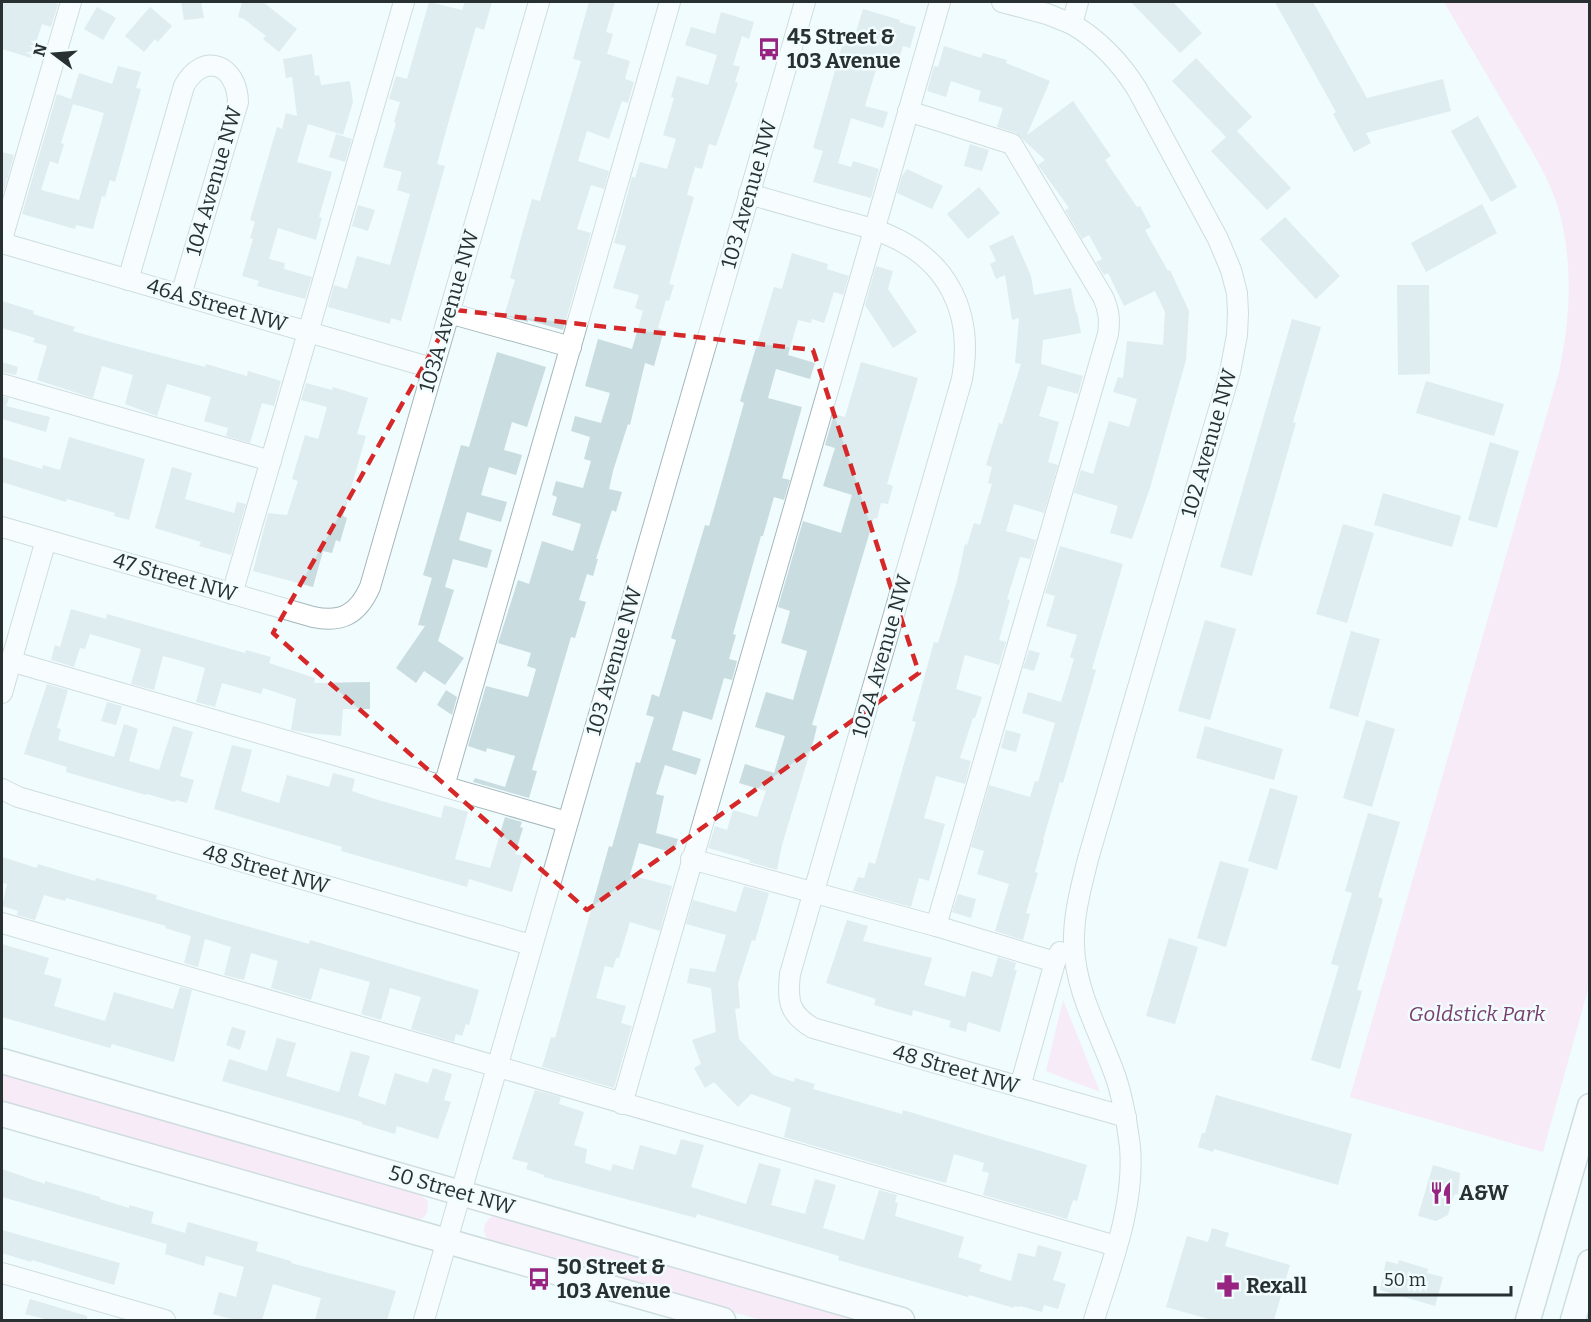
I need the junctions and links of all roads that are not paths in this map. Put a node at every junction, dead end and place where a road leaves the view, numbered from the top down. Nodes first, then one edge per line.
1 (71, 2) edge
2 (404, 2) edge
3 (539, 2) edge
4 (670, 2) edge
5 (805, 2) edge
6 (940, 2) edge
7 (1002, 2) edge
8 (1078, 2) edge
9 (1072, 24) junction
10 (908, 111) junction
11 (749, 194) junction
12 (873, 230) junction
13 (2, 238) edge
14 (2, 243) edge
15 (128, 280) junction
16 (181, 295) junction
17 (449, 313) junction
18 (309, 332) junction
19 (571, 347) junction
20 (432, 368) junction
21 (2, 384) edge
22 (271, 461) junction
23 (2, 527) edge
24 (46, 540) junction
25 (232, 594) junction
26 (350, 614) joint
27 (10, 661) junction
28 (2, 693) edge
29 (444, 786) junction
30 (2, 789) edge
31 (567, 822) junction
32 (691, 859) junction
33 (813, 893) junction
34 (2, 923) edge
35 (1075, 923) junction
36 (936, 926) junction
37 (531, 945) junction
38 (1055, 962) junction
39 (792, 1009) joint
40 (2, 1061) edge
41 (496, 1068) junction
42 (1020, 1087) junction
43 (622, 1104) junction
44 (1590, 1106) edge
45 (2, 1114) edge
46 (1126, 1117) junction
47 (460, 1193) junction
48 (446, 1242) junction
49 (1116, 1246) junction
50 (1590, 1262) edge
51 (3, 1279) edge
52 (1531, 1310) edge
53 (165, 1320) edge
54 (424, 1320) edge
55 (723, 1320) edge
56 (902, 1320) edge
57 (1094, 1320) edge
58 (1517, 1320) edge
59 (1573, 1320) edge

1 - 13 street
2 - 18 street
3 - 17 street, 103A Avenue NW
4 - 19 street
5 - 11 street, 103 Avenue NW
6 - 10 street
7 - 9 street, 102 Avenue NW
8 - 9 street
9 - 35 street, 102 Avenue NW
10 - 12 street
10 - 36 street
11 - 12 street, 102A Avenue NW
11 - 31 street, 103 Avenue NW
12 - 32 street
12 - 33 street, 102A Avenue NW
14 - 15 street, 46A Street NW
15 - 16 street, 46A Street NW
15 - 16 street, 104 Avenue NW
16 - 18 street, 46A Street NW
17 - 19 street
17 - 20 street, 103A Avenue NW
18 - 20 street, 46A Street NW
18 - 22 street
19 - 29 street
20 - 26 street, 103A Avenue NW
21 - 22 street
22 - 25 street
23 - 24 street, 47 Street NW
24 - 25 street, 47 Street NW
24 - 27 street
25 - 26 street, 47 Street NW
27 - 28 street
27 - 29 street
29 - 31 street
30 - 37 street, 48 Street NW
31 - 37 street, 103 Avenue NW
32 - 33 street
32 - 43 street
33 - 36 street
33 - 39 street, 102A Avenue NW
34 - 41 street
35 - 38 street, 102 Avenue NW
35 - 46 street, 102 Avenue NW
36 - 38 street
37 - 41 street, 103 Avenue NW
38 - 42 street, 102 Avenue NW
39 - 42 street, 48 Street NW
40 - 47 main road, 50 Street NW
41 - 43 street
41 - 47 street, 103 Avenue NW
42 - 46 street, 48 Street NW
43 - 49 street
44 - 52 main road
45 - 48 main road
46 - 49 street, 102 Avenue NW
47 - 48 street, 103 Avenue NW
47 - 56 main road, 50 Street NW
48 - 54 street, 103 Avenue NW
48 - 55 main road
49 - 57 street, 102 Avenue NW
50 - 59 main road
51 - 53 street
52 - 58 main road

